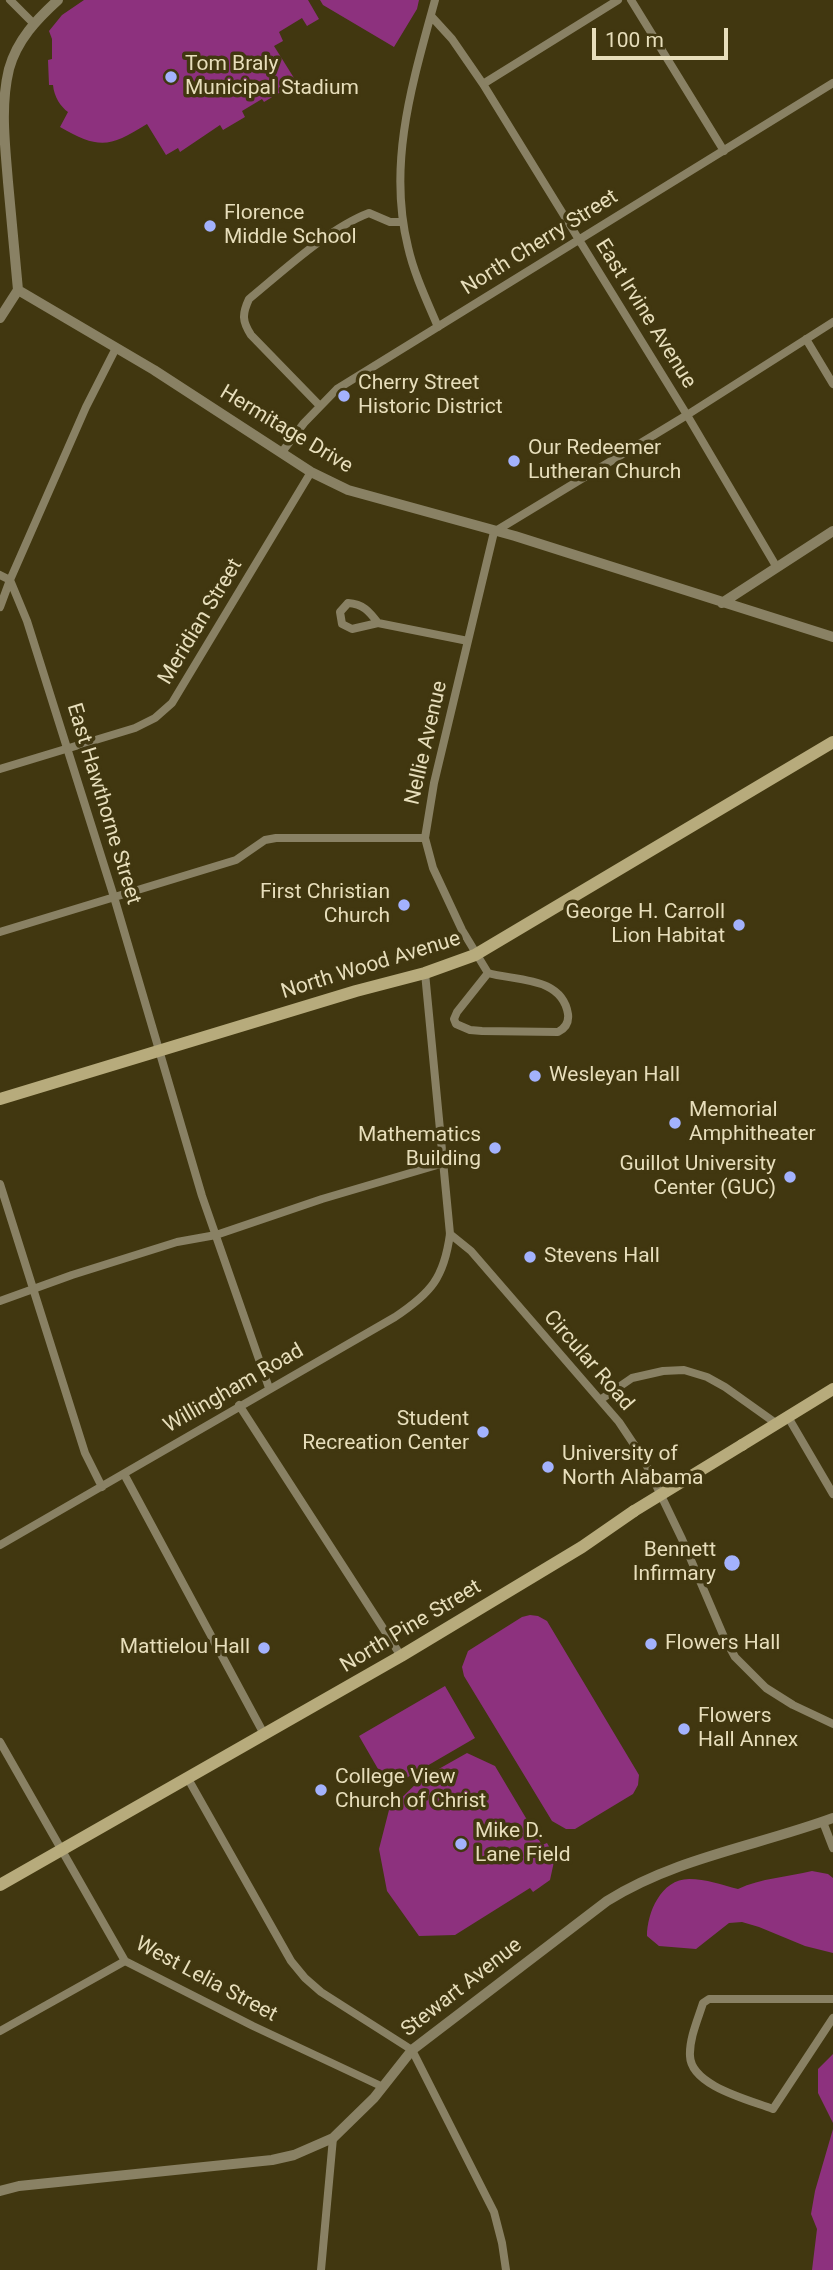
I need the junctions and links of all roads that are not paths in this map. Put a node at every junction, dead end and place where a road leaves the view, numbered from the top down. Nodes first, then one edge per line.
1 (10, 0) edge
2 (58, 0) edge
3 (435, 0) edge
4 (618, 0) edge
5 (631, 0) edge
6 (431, 16) junction
7 (33, 23) junction
8 (833, 83) edge
9 (483, 84) junction
10 (2, 130) edge
11 (724, 151) junction
12 (403, 222) junction
13 (578, 240) junction
14 (18, 290) junction
15 (0, 318) edge
16 (833, 322) edge
17 (438, 327) junction
18 (806, 339) junction
19 (116, 348) junction
20 (833, 384) edge
21 (320, 406) junction
22 (687, 415) junction
23 (282, 452) junction
24 (312, 472) junction
25 (833, 531) edge
26 (494, 532) junction
27 (776, 566) junction
28 (0, 575) edge
29 (10, 580) junction
30 (722, 603) junction
31 (0, 607) edge
32 (378, 623) junction
33 (833, 637) edge
34 (468, 641) junction
35 (833, 742) edge
36 (67, 748) junction
37 (0, 769) edge
38 (425, 838) junction
39 (114, 897) junction
40 (0, 932) edge
41 (475, 955) junction
42 (425, 973) junction
43 (488, 973) junction
44 (159, 1052) junction
45 (0, 1100) edge
46 (444, 1163) junction
47 (0, 1184) edge
48 (450, 1234) junction
49 (216, 1235) junction
50 (33, 1290) junction
51 (0, 1301) edge
52 (269, 1388) junction
53 (833, 1389) edge
54 (600, 1399) junction
55 (239, 1405) junction
56 (783, 1420) junction
57 (124, 1474) junction
58 (102, 1487) junction
59 (833, 1494) edge
60 (0, 1545) edge
61 (401, 1656) junction
62 (833, 1724) edge
63 (264, 1734) junction
64 (0, 1742) edge
65 (187, 1777) junction
66 (828, 1820) edge
67 (833, 1847) edge
68 (60, 1850) junction
69 (0, 1885) edge
70 (125, 1961) junction
71 (833, 1999) edge
72 (833, 2018) edge
73 (0, 2031) edge
74 (412, 2050) junction
75 (383, 2087) junction
76 (333, 2138) junction
77 (0, 2191) edge
78 (321, 2270) edge
79 (506, 2270) edge

1 - 7 street
2 - 7 street
3 - 6 street
4 - 9 street
5 - 11 street
6 - 9 street, East Irvine Avenue
6 - 12 street
7 - 10 street
8 - 11 street, North Cherry Street
9 - 13 street, East Irvine Avenue
10 - 14 street
11 - 13 street, North Cherry Street
12 - 17 street
12 - 21 street
13 - 17 street, North Cherry Street
13 - 22 street, East Irvine Avenue
14 - 15 street
14 - 19 street, Hermitage Drive
16 - 18 street
17 - 21 street, North Cherry Street
18 - 20 street
18 - 22 street
19 - 23 street, Hermitage Drive
19 - 29 street
21 - 23 street, North Cherry Street
22 - 26 street
22 - 27 street, East Irvine Avenue
23 - 24 street, Hermitage Drive
24 - 26 street, Hermitage Drive
24 - 36 street, Meridian Street
25 - 27 street
26 - 30 street, Hermitage Drive
26 - 34 street, Nellie Avenue
27 - 30 street
28 - 29 street
29 - 31 street
29 - 36 street, East Hawthorne Street
30 - 33 street, Hermitage Drive
32 - 32 street
32 - 34 street
34 - 38 street, Nellie Avenue
35 - 41 main road, North Wood Avenue
36 - 37 street, Meridian Street
36 - 39 street, East Hawthorne Street
38 - 39 street
38 - 41 street, Nellie Avenue
39 - 40 street
39 - 44 street, East Hawthorne Street
41 - 42 main road, North Wood Avenue
41 - 43 street, Nellie Avenue
42 - 44 main road, North Wood Avenue
42 - 46 street
43 - 43 street
44 - 45 main road, North Wood Avenue
44 - 49 street, East Hawthorne Street
46 - 48 street
46 - 49 street
47 - 50 street
48 - 52 street, Willingham Road
48 - 54 street, Circular Road
49 - 50 street
49 - 52 street, East Hawthorne Street
50 - 51 street
50 - 58 street
52 - 55 street, Willingham Road
53 - 56 main road, North Pine Street
54 - 56 street
54 - 62 street, Circular Road
55 - 57 street, Willingham Road
55 - 61 street
56 - 59 street
56 - 61 main road, North Pine Street, bridge
57 - 58 street, Willingham Road
57 - 63 street
58 - 60 street, Willingham Road
61 - 63 main road, North Pine Street
63 - 65 main road, North Pine Street
64 - 68 street, West Lelia Street
65 - 68 main road, North Pine Street
65 - 74 street
66 - 67 street
66 - 74 street, Stewart Avenue
68 - 69 main road, North Pine Street
68 - 70 street, West Lelia Street
70 - 73 street
70 - 75 street, West Lelia Street
71 - 72 street
74 - 75 street, Stewart Avenue
74 - 79 street
75 - 76 street, Stewart Avenue
76 - 77 street, Stewart Avenue
76 - 78 street

